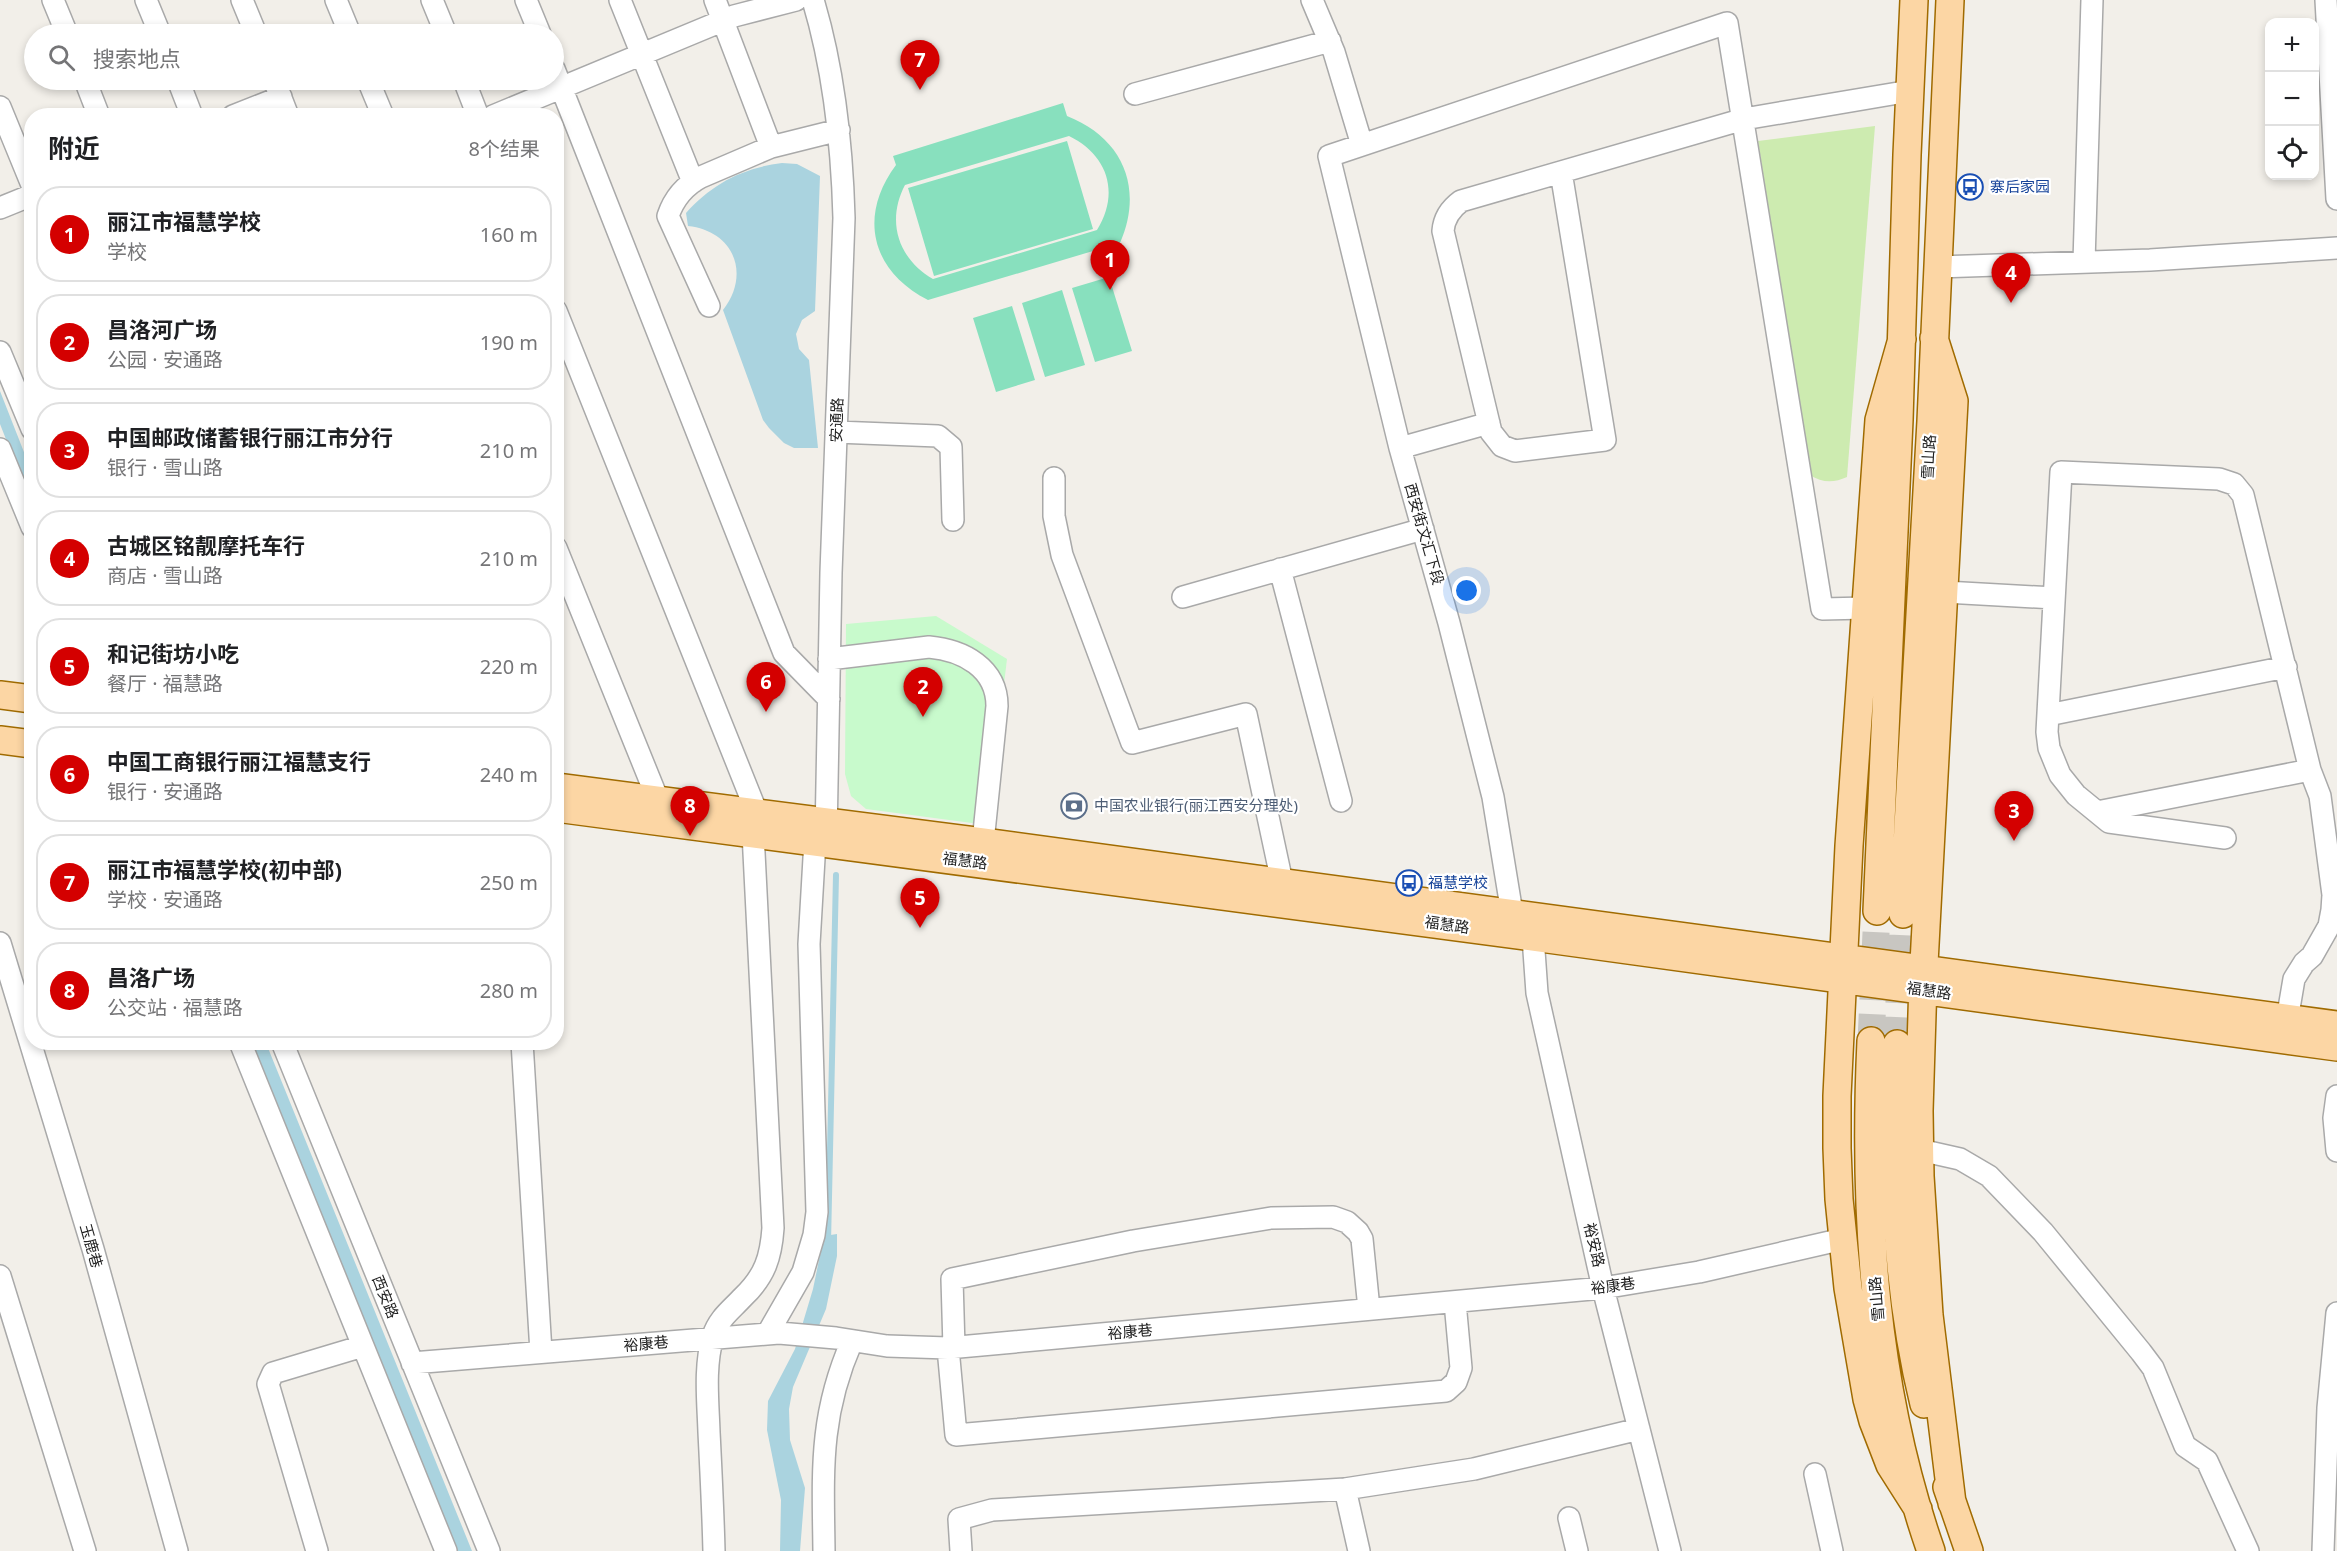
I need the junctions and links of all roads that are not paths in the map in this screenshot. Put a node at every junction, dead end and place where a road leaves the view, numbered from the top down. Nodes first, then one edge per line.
1 (53, 0) edge
2 (146, 0) edge
3 (242, 0) edge
4 (336, 0) edge
5 (432, 0) edge
6 (526, 0) edge
7 (620, 0) edge
8 (715, 0) edge
9 (796, 0) edge
10 (813, 0) edge
11 (1312, 0) edge
12 (1914, 0) edge
13 (1950, 0) edge
14 (2092, 0) edge
15 (2326, 0) edge
16 (723, 20) junction
17 (63, 24) edge
18 (156, 24) edge
19 (252, 24) edge
20 (346, 24) edge
21 (442, 24) edge
22 (536, 24) edge
23 (1330, 41) junction
24 (642, 54) junction
25 (564, 76) edge
26 (89, 90) edge
27 (182, 90) edge
28 (372, 90) edge
29 (468, 90) edge
30 (537, 90) edge
31 (562, 90) edge
32 (1910, 91) junction
33 (1135, 94) dead end
34 (281, 97) edge
35 (0, 107) edge
36 (96, 108) edge
37 (189, 108) edge
38 (253, 108) edge
39 (380, 108) edge
40 (475, 108) edge
41 (506, 108) edge
42 (1744, 119) junction
43 (839, 130) junction
44 (1362, 145) junction
45 (771, 147) junction
46 (24, 166) edge
47 (1562, 172) junction
48 (693, 182) junction
49 (24, 198) edge
50 (2337, 199) edge
51 (0, 208) edge
52 (2337, 248) edge
53 (2084, 262) junction
54 (1938, 267) junction
55 (709, 306) dead end
56 (564, 332) edge
57 (1934, 338) junction
58 (1902, 339) junction
59 (0, 352) edge
60 (24, 410) edge
61 (1489, 423) junction
62 (836, 432) junction
63 (1400, 448) junction
64 (0, 449) edge
65 (1054, 478) dead end
66 (24, 508) edge
67 (953, 520) dead end
68 (1423, 530) junction
69 (564, 568) edge
70 (1280, 569) junction
71 (1945, 592) junction
72 (1183, 597) dead end
73 (2054, 597) junction
74 (1866, 609) junction
75 (829, 659) junction
76 (2286, 667) junction
77 (0, 695) edge
78 (24, 698) edge
79 (829, 699) junction
80 (2048, 715) junction
81 (0, 740) edge
82 (24, 743) edge
83 (2310, 770) junction
84 (564, 788) edge
85 (658, 800) junction
86 (1341, 801) dead end
87 (564, 809) edge
88 (2097, 812) junction
89 (755, 823) junction
90 (822, 835) junction
91 (2225, 837) dead end
92 (983, 842) junction
93 (1282, 882) junction
94 (1512, 913) junction
95 (1533, 937) junction
96 (0, 943) edge
97 (1843, 969) junction
98 (1923, 980) junction
99 (2287, 1020) junction
100 (24, 1022) edge
101 (2337, 1025) edge
102 (2337, 1047) edge
103 (33, 1050) edge
104 (243, 1050) edge
105 (285, 1050) edge
106 (522, 1050) edge
107 (2337, 1096) edge
108 (1920, 1150) junction
109 (2337, 1150) edge
110 (1843, 1239) junction
111 (0, 1276) edge
112 (1603, 1288) junction
113 (1455, 1302) junction
114 (1369, 1310) junction
115 (2337, 1313) edge
116 (773, 1333) junction
117 (713, 1338) junction
118 (844, 1339) junction
119 (2335, 1344) edge
120 (363, 1346) junction
121 (951, 1348) junction
122 (541, 1352) junction
123 (412, 1363) junction
124 (1639, 1430) junction
125 (1815, 1474) dead end
126 (1344, 1489) junction
127 (1952, 1503) junction
128 (1918, 1509) junction
129 (1569, 1518) dead end
130 (85, 1551) edge
131 (177, 1551) edge
132 (317, 1551) edge
133 (446, 1551) edge
134 (489, 1551) edge
135 (714, 1551) edge
136 (824, 1551) edge
137 (961, 1551) edge
138 (1359, 1551) edge
139 (1577, 1551) edge
140 (1670, 1551) edge
141 (1832, 1551) edge
142 (1931, 1551) edge
143 (1969, 1551) edge
144 (2248, 1551) edge
145 (2323, 1551) edge

1 - 17 street
2 - 18 street
3 - 19 street
4 - 20 street
5 - 21 street
6 - 22 street
7 - 24 street
8 - 16 street
9 - 16 street
10 - 43 street, 安通路
11 - 23 street
12 - 32 main road, 雪山路
13 - 54 main road, 雪山路
14 - 53 street
15 - 50 street
16 - 24 street
16 - 45 street
23 - 33 street
23 - 44 street
24 - 25 street
24 - 48 street
26 - 36 street
27 - 37 street
28 - 39 street
29 - 40 street
30 - 41 street
31 - 79 street
32 - 42 street
32 - 58 main road, 雪山路
34 - 38 street
35 - 46 street
42 - 44 street
42 - 47 street
42 - 74 street
43 - 45 street
43 - 62 street, 安通路
44 - 63 street, 西安街文汇下段
45 - 48 street
47 - 61 street
47 - 61 street
48 - 55 street
49 - 51 street
52 - 53 street
53 - 54 street
54 - 57 main road, 雪山路
56 - 89 street
57 - 58 main road, 雪山路
57 - 71 main road
58 - 74 main road
59 - 60 street
61 - 63 street
62 - 67 street
62 - 75 street, 安通路
63 - 68 street, 西安街文汇下段
64 - 66 street
65 - 93 street
68 - 70 street
68 - 94 street, 西安街文汇下段
69 - 85 street
70 - 72 street
70 - 86 street
71 - 73 street
71 - 98 main road
73 - 76 street
73 - 80 street
74 - 97 main road
75 - 79 street, 安通路
75 - 92 street
76 - 80 street
76 - 83 street
77 - 78 main road
79 - 90 street, 安通路
80 - 88 street
81 - 82 main road
83 - 88 street
83 - 99 street
84 - 85 main road, 福慧路
85 - 89 main road, 福慧路
87 - 89 main road, 福慧路
88 - 91 street
89 - 90 main road, 福慧路
89 - 117 street
90 - 92 main road, 福慧路
90 - 95 main road, 福慧路
90 - 116 street, 安通路
92 - 93 main road, 福慧路
93 - 94 main road, 福慧路
94 - 97 main road, 福慧路
95 - 97 main road, 福慧路
95 - 112 street, 裕安路
96 - 100 street, 玉鹿巷
97 - 98 main road, 福慧路
97 - 110 main road
98 - 99 main road, 福慧路
98 - 102 main road, 福慧路
98 - 108 main road
99 - 101 main road, 福慧路
103 - 131 street, 玉鹿巷
104 - 120 street
105 - 123 street, 西安路
106 - 122 street
107 - 109 street
108 - 127 main road
108 - 144 street
110 - 112 street, 裕康巷
110 - 128 main road
111 - 130 street
112 - 113 street, 裕康巷
112 - 124 street, 裕安路
113 - 114 street, 裕康巷
113 - 121 street
114 - 121 street, 裕康巷
114 - 121 street
115 - 119 street
116 - 117 street, 裕康巷
116 - 118 street, 裕康巷
117 - 122 street, 裕康巷
117 - 135 street
118 - 121 street, 裕康巷
118 - 136 street
119 - 145 street
120 - 132 street
120 - 133 street
122 - 123 street, 裕康巷
123 - 134 street, 西安路
124 - 126 street
124 - 140 street, 裕安路
125 - 141 street
126 - 137 street
126 - 138 street
127 - 128 main road, 雪山路
127 - 143 main road, 雪山路
128 - 142 main road, 雪山路
129 - 139 street

